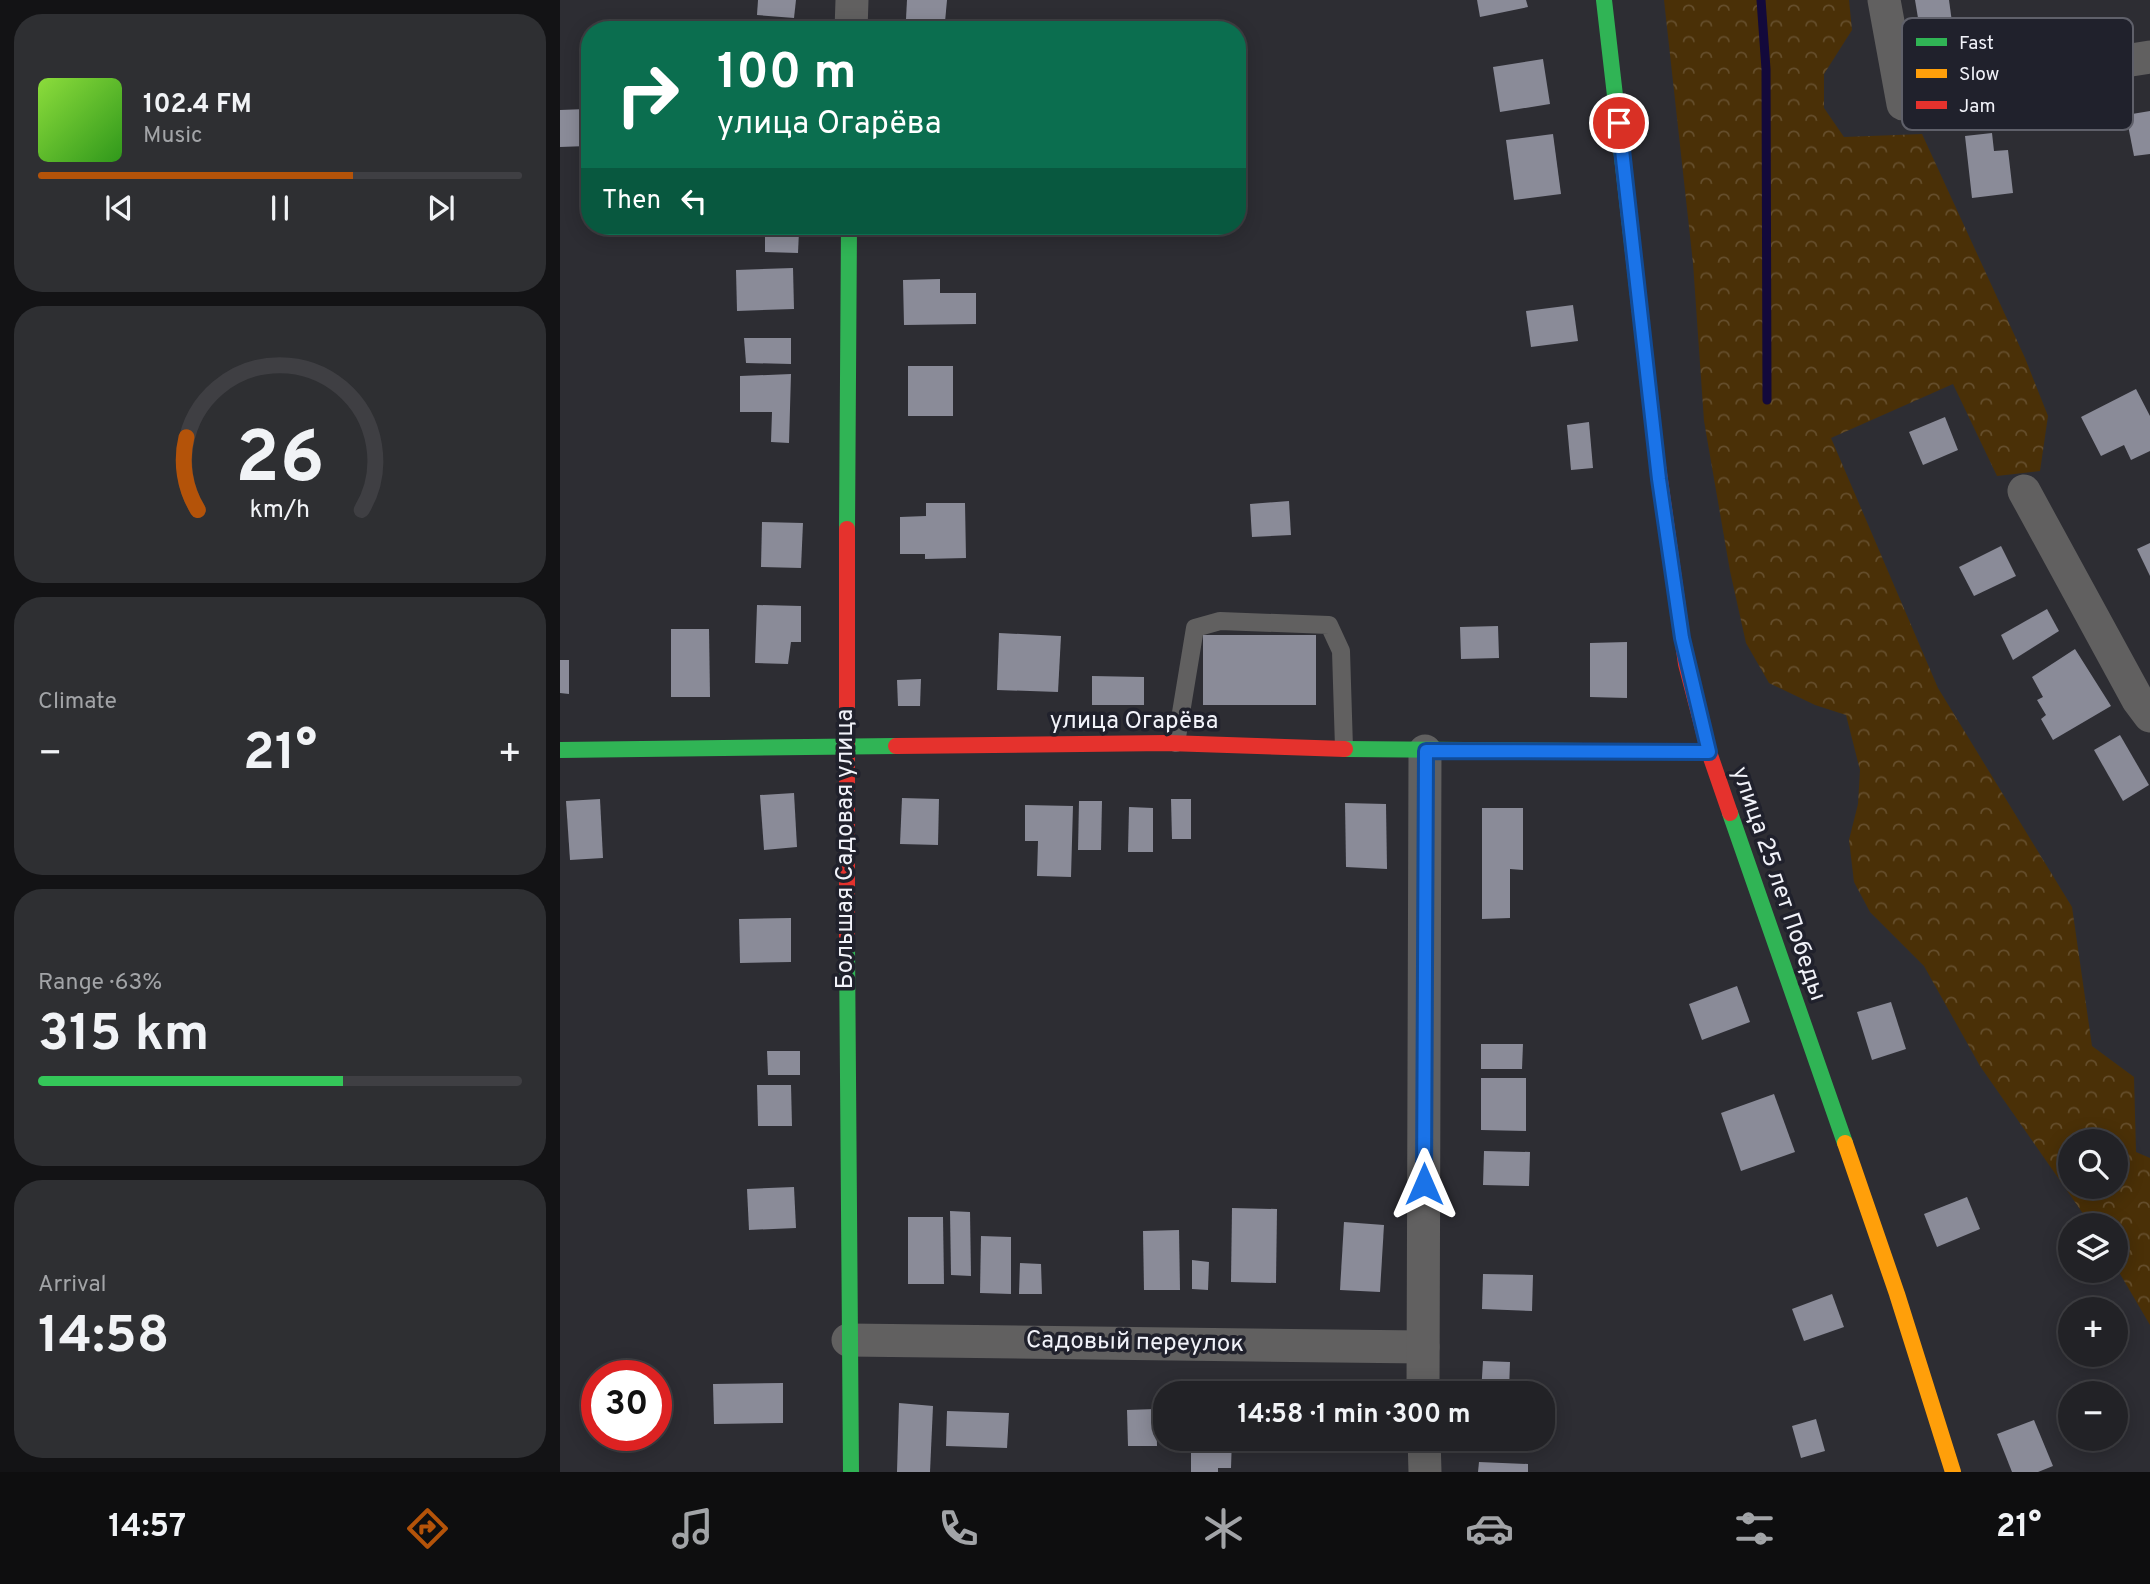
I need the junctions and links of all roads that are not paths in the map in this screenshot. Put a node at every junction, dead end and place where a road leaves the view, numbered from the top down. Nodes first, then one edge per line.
1 (852, 0) edge
2 (1604, 0) edge
3 (1884, 0) edge
4 (852, 21) edge
5 (1902, 99) edge
6 (849, 235) edge
7 (2024, 491) dead end
8 (2150, 716) edge
9 (1176, 744) junction
10 (846, 748) junction
11 (1344, 748) junction
12 (560, 750) edge
13 (1426, 751) junction
14 (1709, 752) junction
15 (848, 1339) junction
16 (1423, 1347) junction
17 (1423, 1381) edge
18 (1424, 1451) edge
19 (851, 1472) edge
20 (1425, 1472) edge
21 (1953, 1472) edge

1 - 4 street
2 - 14 street, улица 25 лет Победы
3 - 5 street
6 - 10 street, Большая Садовая улица
7 - 8 street
9 - 10 street, улица Огарёва
9 - 11 street, улица Огарёва
9 - 11 lane
10 - 12 street, улица Огарёва
10 - 15 street, Большая Садовая улица
11 - 13 street, улица Огарёва
13 - 14 street, улица Огарёва
13 - 16 street
14 - 21 street, улица 25 лет Победы
15 - 16 street, Садовый переулок
15 - 19 street, Большая Садовая улица
16 - 17 street
18 - 20 street

